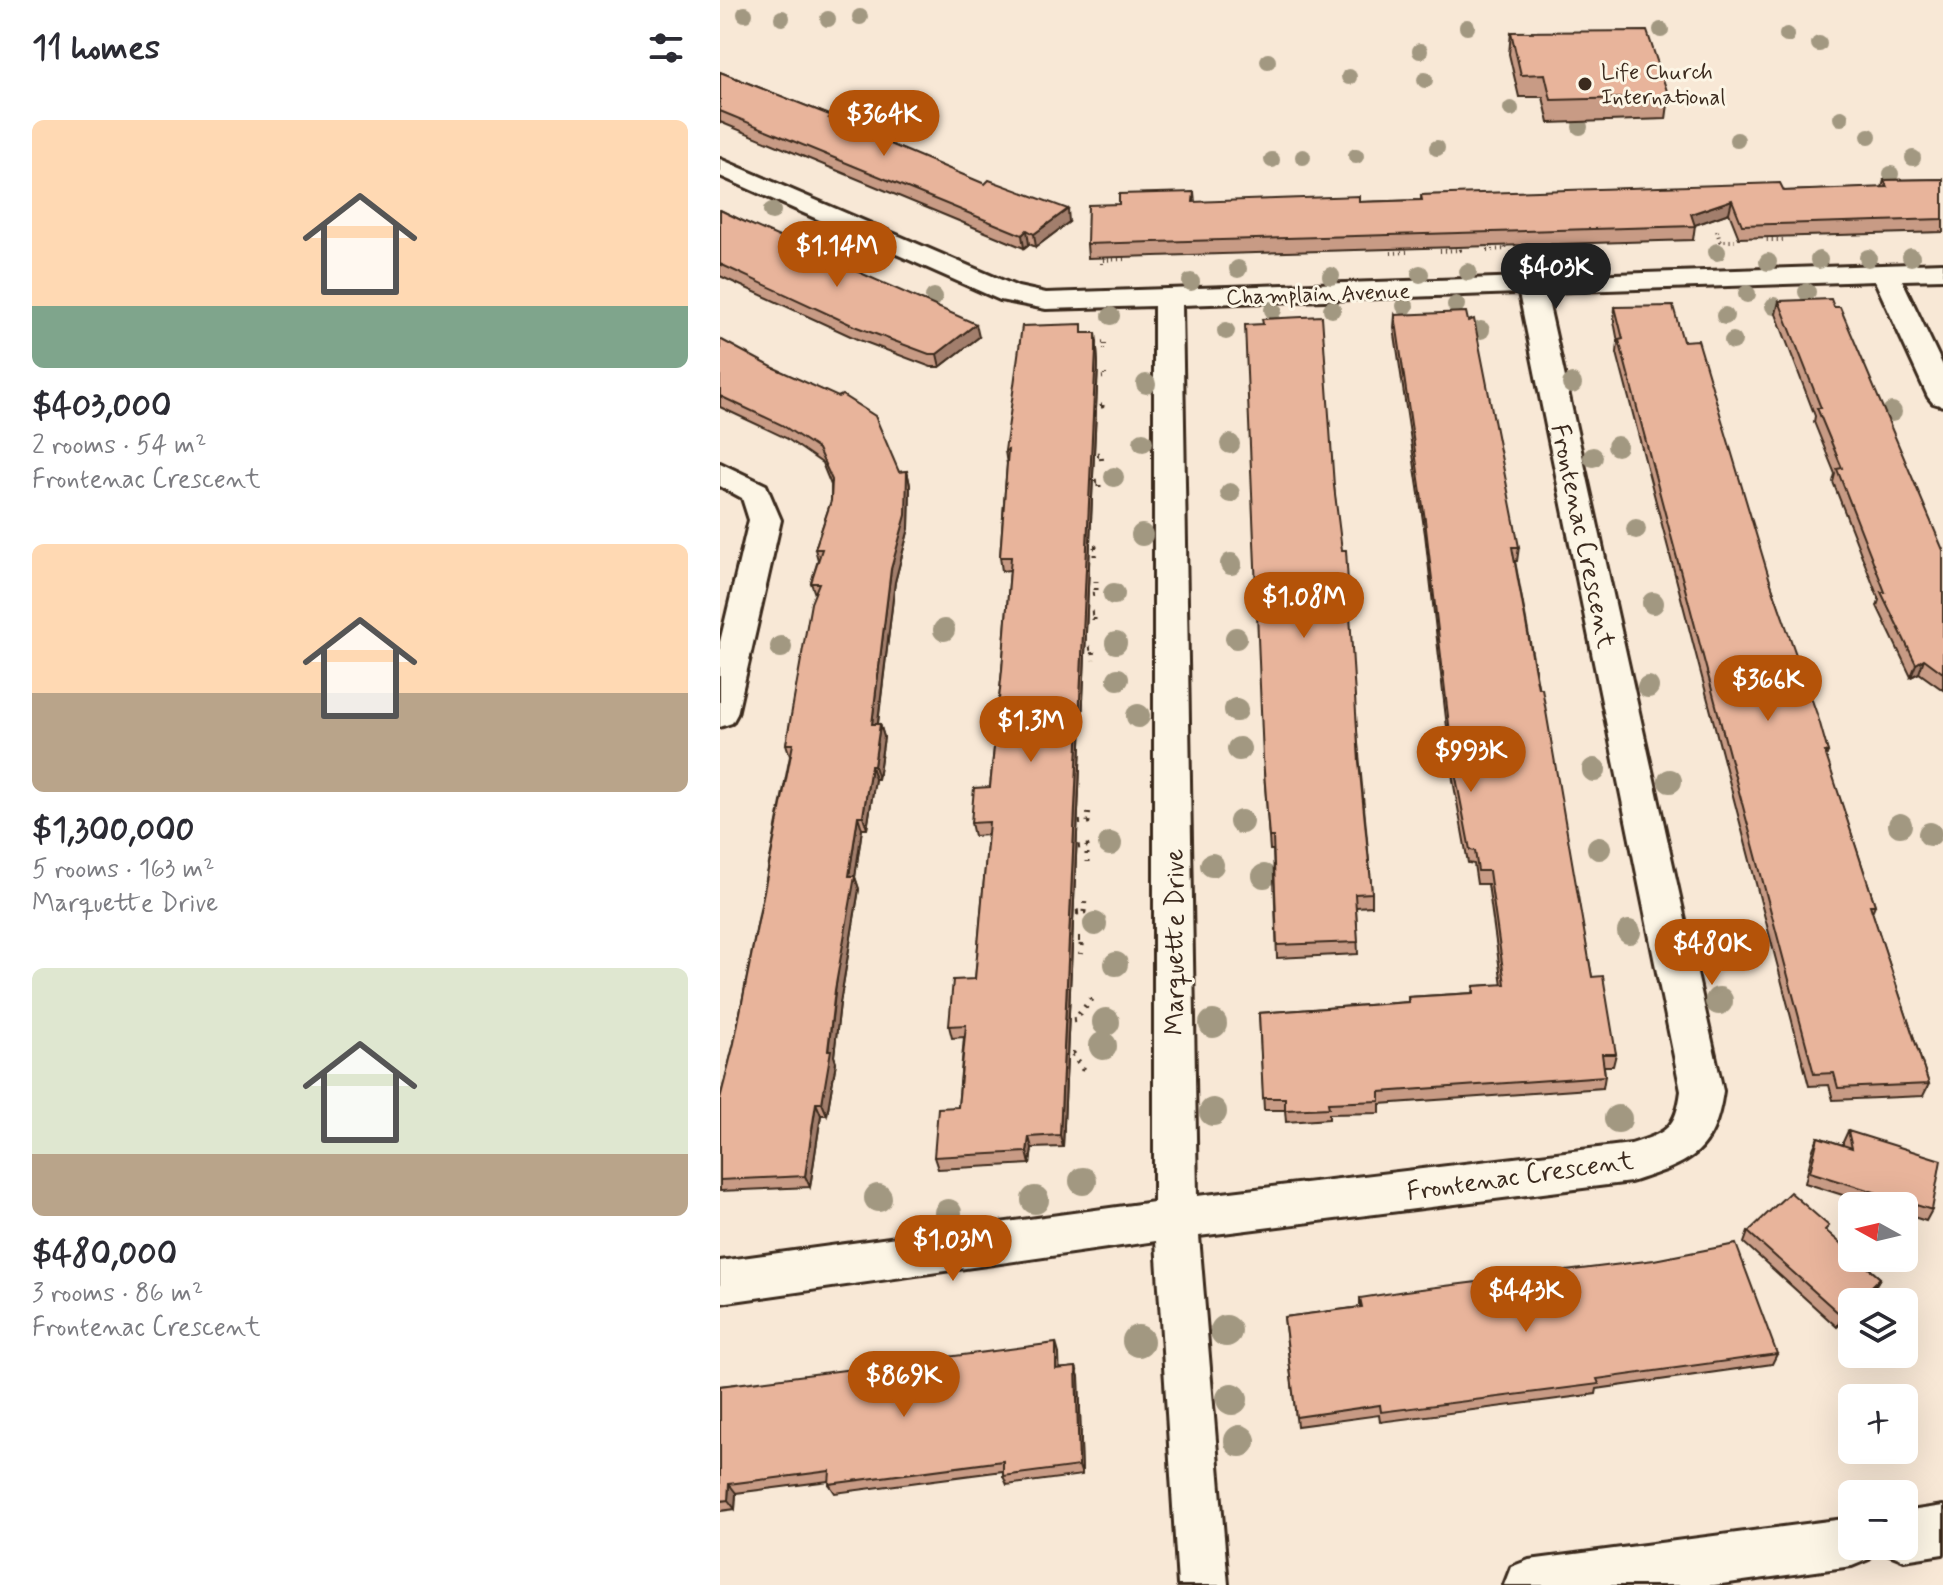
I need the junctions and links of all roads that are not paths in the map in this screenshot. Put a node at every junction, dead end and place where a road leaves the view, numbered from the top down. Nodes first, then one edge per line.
1 (720, 167) edge
2 (1943, 271) edge
3 (1885, 273) junction
4 (1531, 286) junction
5 (1168, 299) junction
6 (1943, 397) edge
7 (720, 473) edge
8 (720, 714) edge
9 (1176, 1218) junction
10 (720, 1282) edge
11 (1943, 1530) edge
12 (1918, 1534) edge
13 (1838, 1544) edge
14 (1203, 1585) edge
15 (1529, 1585) edge

1 - 5 street, Champlain Avenue
2 - 3 street, Champlain Avenue
3 - 4 street, Champlain Avenue
3 - 6 street
4 - 5 street, Champlain Avenue
4 - 9 street, Frontenac Crescent
5 - 9 street, Marquette Drive
7 - 8 street
9 - 10 street, Frontenac Crescent
9 - 14 street, Marquette Drive
11 - 12 street
13 - 15 street

